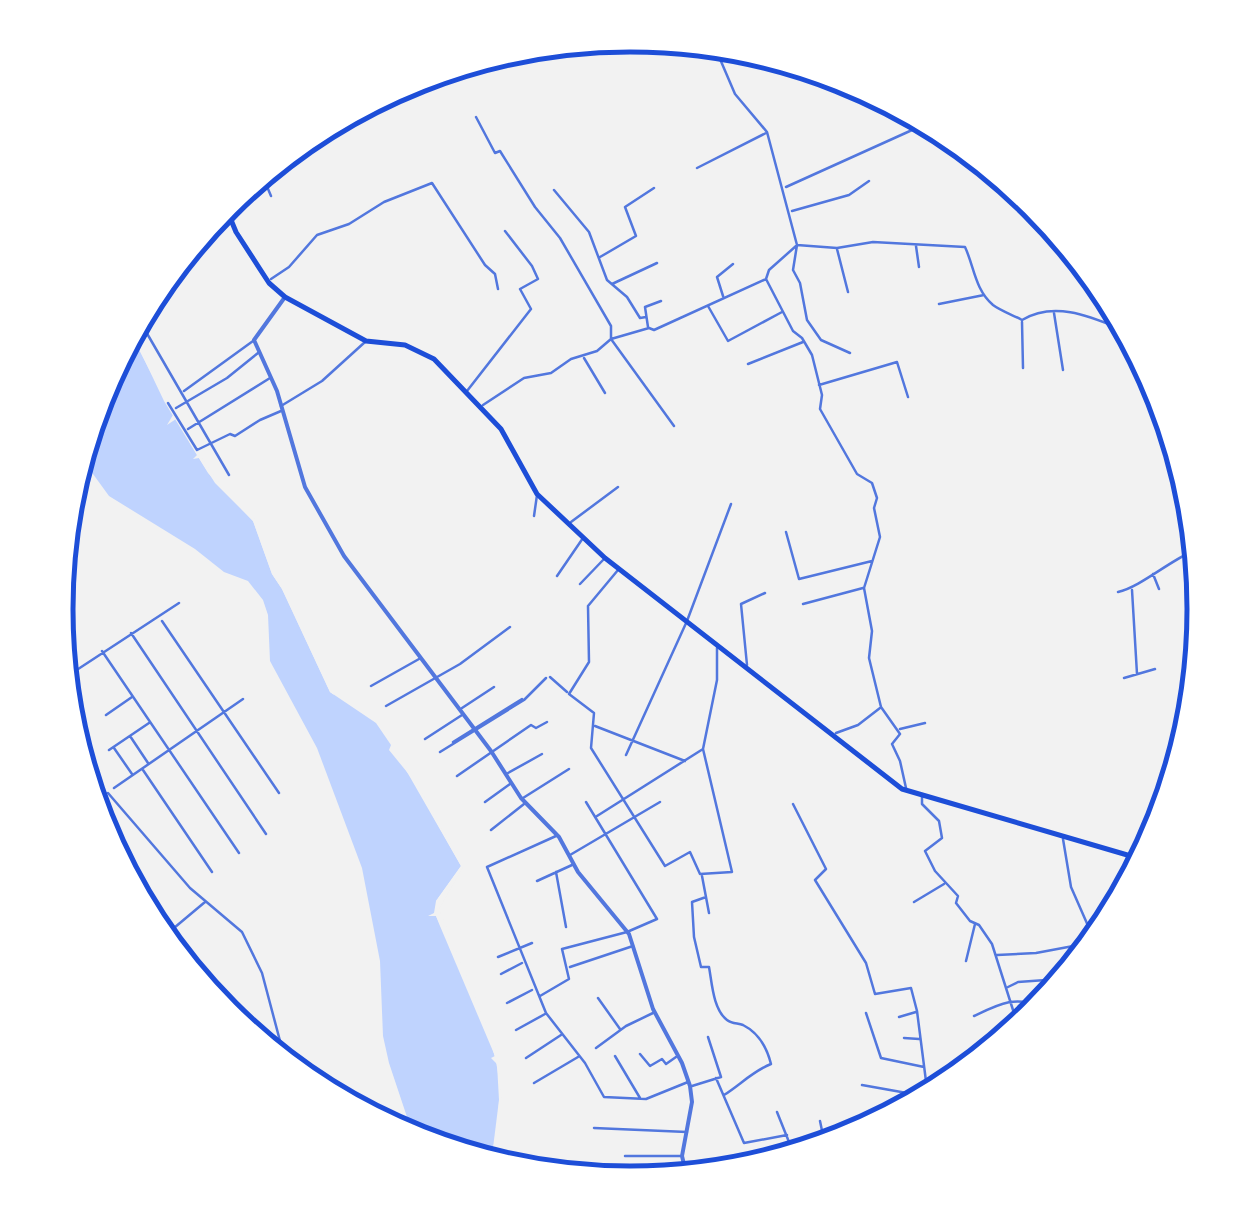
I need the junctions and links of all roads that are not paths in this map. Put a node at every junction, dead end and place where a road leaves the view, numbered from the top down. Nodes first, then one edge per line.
1 (720, 60) edge
2 (476, 117) dead end
3 (913, 130) edge
4 (766, 132) junction
5 (696, 168) dead end
6 (869, 181) dead end
7 (267, 188) edge
8 (654, 188) dead end
9 (783, 188) junction
10 (554, 190) dead end
11 (270, 196) dead end
12 (789, 212) junction
13 (231, 221) edge
14 (505, 230) dead end
15 (797, 245) junction
16 (916, 245) junction
17 (837, 248) junction
18 (598, 258) junction
19 (657, 263) dead end
20 (733, 264) dead end
21 (919, 266) dead end
22 (766, 279) junction
23 (268, 282) junction
24 (610, 284) junction
25 (498, 289) dead end
26 (848, 292) dead end
27 (986, 295) junction
28 (285, 296) junction
29 (723, 298) junction
30 (661, 301) dead end
31 (707, 304) junction
32 (938, 304) dead end
33 (1054, 311) junction
34 (784, 312) junction
35 (646, 317) junction
36 (1022, 320) junction
37 (1108, 325) edge
38 (649, 328) junction
39 (147, 333) edge
40 (611, 339) junction
41 (254, 340) junction
42 (366, 341) junction
43 (805, 342) junction
44 (260, 352) junction
45 (850, 352) dead end
46 (583, 356) junction
47 (748, 364) dead end
48 (1024, 368) dead end
49 (1063, 370) dead end
50 (271, 377) junction
51 (819, 385) junction
52 (467, 391) junction
53 (184, 392) junction
54 (606, 393) dead end
55 (908, 397) dead end
56 (189, 401) junction
57 (168, 402) dead end
58 (480, 407) junction
59 (176, 408) dead end
60 (282, 408) junction
61 (200, 422) junction
62 (674, 426) dead end
63 (187, 430) junction
64 (212, 443) junction
65 (229, 475) dead end
66 (618, 487) dead end
67 (537, 494) junction
68 (731, 504) dead end
69 (534, 516) dead end
70 (570, 523) junction
71 (786, 532) dead end
72 (584, 536) junction
73 (1184, 556) edge
74 (605, 558) junction
75 (874, 561) junction
76 (619, 569) junction
77 (1152, 573) junction
78 (557, 576) dead end
79 (580, 584) dead end
80 (864, 588) junction
81 (1132, 588) junction
82 (1159, 589) dead end
83 (1118, 592) dead end
84 (765, 593) dead end
85 (178, 604) dead end
86 (803, 604) dead end
87 (162, 621) dead end
88 (688, 621) junction
89 (510, 627) dead end
90 (131, 633) junction
91 (718, 644) junction
92 (102, 651) junction
93 (420, 658) junction
94 (747, 666) junction
95 (1155, 668) dead end
96 (77, 669) edge
97 (1137, 674) junction
98 (435, 678) junction
99 (1124, 678) dead end
100 (371, 686) dead end
101 (494, 687) dead end
102 (569, 694) junction
103 (133, 696) junction
104 (244, 699) dead end
105 (386, 706) dead end
106 (881, 707) junction
107 (224, 712) junction
108 (461, 712) junction
109 (106, 714) dead end
110 (150, 722) junction
111 (547, 722) dead end
112 (925, 723) dead end
113 (593, 726) junction
114 (474, 729) junction
115 (898, 730) junction
116 (197, 731) junction
117 (833, 734) junction
118 (130, 736) junction
119 (425, 739) dead end
120 (633, 741) junction
121 (703, 749) junction
122 (170, 750) junction
123 (491, 751) junction
124 (542, 754) dead end
125 (626, 755) dead end
126 (686, 761) junction
127 (149, 764) junction
128 (142, 769) junction
129 (569, 769) dead end
130 (506, 774) junction
131 (133, 776) junction
132 (457, 776) dead end
133 (512, 783) junction
134 (102, 787) edge
135 (114, 788) dead end
136 (906, 790) junction
137 (279, 792) dead end
138 (922, 795) junction
139 (625, 798) junction
140 (523, 801) junction
141 (484, 802) dead end
142 (586, 802) dead end
143 (660, 802) dead end
144 (793, 804) dead end
145 (636, 816) junction
146 (596, 817) junction
147 (490, 830) dead end
148 (266, 834) dead end
149 (606, 834) junction
150 (558, 836) junction
151 (1063, 838) junction
152 (239, 853) dead end
153 (568, 855) junction
154 (1130, 856) edge
155 (573, 864) junction
156 (212, 872) dead end
157 (556, 872) junction
158 (702, 874) junction
159 (537, 881) dead end
160 (946, 884) junction
161 (706, 897) junction
162 (205, 902) junction
163 (914, 902) dead end
164 (709, 913) dead end
165 (975, 922) junction
166 (566, 926) dead end
167 (1088, 927) edge
168 (174, 928) edge
169 (627, 932) junction
170 (532, 943) dead end
171 (633, 946) junction
172 (1074, 946) edge
173 (518, 948) junction
174 (994, 955) junction
175 (498, 958) dead end
176 (966, 961) dead end
177 (524, 962) junction
178 (568, 967) junction
179 (502, 974) dead end
180 (1046, 980) edge
181 (535, 988) junction
182 (1005, 989) junction
183 (538, 997) junction
184 (598, 998) dead end
185 (1010, 1000) junction
186 (1027, 1000) edge
187 (507, 1003) dead end
188 (917, 1012) junction
189 (1014, 1012) edge
190 (546, 1013) junction
191 (655, 1013) junction
192 (866, 1013) dead end
193 (974, 1016) dead end
194 (899, 1017) dead end
195 (516, 1030) dead end
196 (620, 1030) junction
197 (562, 1034) junction
198 (708, 1038) dead end
199 (904, 1038) dead end
200 (920, 1039) junction
201 (280, 1042) edge
202 (596, 1048) dead end
203 (640, 1054) dead end
204 (580, 1056) junction
205 (615, 1056) dead end
206 (678, 1056) junction
207 (526, 1058) dead end
208 (925, 1068) junction
209 (716, 1078) junction
210 (926, 1081) edge
211 (534, 1083) dead end
212 (690, 1084) junction
213 (862, 1084) dead end
214 (907, 1093) edge
215 (724, 1096) junction
216 (640, 1098) junction
217 (777, 1112) dead end
218 (820, 1121) dead end
219 (594, 1128) dead end
220 (688, 1132) junction
221 (822, 1132) edge
222 (787, 1134) junction
223 (790, 1143) edge
224 (624, 1156) dead end
225 (682, 1156) junction
226 (684, 1164) edge

1 - 4 street
2 - 40 street
3 - 9 street
4 - 5 street
4 - 9 street
6 - 12 street
7 - 11 street
8 - 18 street
9 - 12 street
10 - 18 street
12 - 15 street
13 - 23 main road
14 - 52 street
15 - 17 street
15 - 22 street
15 - 45 street
16 - 17 street
16 - 21 street
16 - 27 street
17 - 26 street
18 - 24 street
19 - 24 street
20 - 29 street
22 - 29 street
22 - 34 street
23 - 25 street
23 - 28 main road
24 - 35 street
27 - 32 street
27 - 36 street
28 - 41 street
28 - 42 main road
29 - 31 street
30 - 35 street
31 - 34 street
31 - 38 street
33 - 36 street
33 - 37 street
33 - 49 street
34 - 43 street
35 - 38 street
36 - 48 street
38 - 40 street
39 - 53 street
40 - 46 street
40 - 62 street
41 - 44 street
41 - 53 street
42 - 52 main road
42 - 60 street
43 - 47 street
43 - 51 street
44 - 50 street
44 - 56 street
46 - 54 street
46 - 58 street
50 - 60 street
50 - 61 street
51 - 55 street
51 - 75 street
52 - 58 main road
53 - 56 street
56 - 59 street
56 - 61 street
57 - 63 street
58 - 67 main road
60 - 64 street
60 - 93 street
61 - 63 street
61 - 64 street
63 - 64 street
64 - 65 street
66 - 70 street
67 - 69 street
67 - 70 main road
68 - 88 street
70 - 72 main road
71 - 75 street
72 - 74 main road
72 - 78 street
73 - 77 street
74 - 76 main road
74 - 79 street
75 - 80 street
76 - 88 main road
76 - 102 street
77 - 81 street
77 - 82 street
80 - 86 street
80 - 106 street
81 - 83 street
81 - 97 street
84 - 94 street
85 - 90 street
87 - 107 street
88 - 91 main road
88 - 120 street
89 - 98 street
90 - 92 street
90 - 116 street
91 - 94 main road
91 - 121 street
92 - 96 street
92 - 103 street
93 - 98 street
93 - 100 street
94 - 117 main road
95 - 97 street
97 - 99 street
98 - 105 street
98 - 108 street
101 - 108 street
102 - 113 street
102 - 114 street
103 - 109 street
103 - 110 street
104 - 107 street
106 - 115 street
106 - 117 street
107 - 116 street
107 - 137 street
108 - 114 street
108 - 119 street
110 - 118 street
110 - 122 street
111 - 123 street
112 - 115 street
113 - 120 street
113 - 139 street
114 - 114 street
114 - 123 street
115 - 136 street
116 - 122 street
116 - 148 street
117 - 136 main road
118 - 127 street
118 - 131 street
120 - 125 street
120 - 126 street
121 - 126 street
121 - 158 street
122 - 127 street
122 - 152 street
123 - 130 street
123 - 132 street
124 - 130 street
126 - 139 street
127 - 128 street
128 - 131 street
128 - 156 street
129 - 140 street
130 - 133 street
131 - 135 street
133 - 140 street
133 - 141 street
134 - 162 street
136 - 138 main road
138 - 151 main road
138 - 160 street
139 - 145 street
139 - 146 street
140 - 147 street
140 - 150 street
142 - 146 street
143 - 145 street
144 - 188 street
145 - 149 street
145 - 158 street
146 - 149 street
149 - 153 street
149 - 169 street
150 - 153 street
150 - 173 street
151 - 154 main road
151 - 167 street
153 - 155 street
155 - 157 street
155 - 169 street
157 - 159 street
157 - 166 street
158 - 161 street
160 - 163 street
160 - 165 street
161 - 164 street
161 - 215 street
162 - 168 street
162 - 201 street
165 - 174 street
165 - 176 street
169 - 171 street
169 - 178 street
170 - 173 street
171 - 178 street
171 - 191 street
172 - 174 street
173 - 175 street
173 - 177 street
174 - 182 street
177 - 179 street
177 - 181 street
178 - 183 street
180 - 182 street
181 - 183 street
181 - 187 street
182 - 185 street
183 - 190 street
184 - 196 street
185 - 186 street
185 - 189 street
185 - 193 street
188 - 194 street
188 - 200 street
190 - 195 street
190 - 197 street
191 - 196 street
191 - 206 street
192 - 208 street
196 - 202 street
197 - 204 street
197 - 207 street
198 - 209 street
199 - 200 street
200 - 208 street
203 - 206 street
204 - 211 street
204 - 216 street
205 - 216 street
206 - 212 street
208 - 210 street
209 - 212 street
209 - 215 street
212 - 216 street
212 - 220 street
213 - 214 street
215 - 222 street
217 - 222 street
218 - 221 street
219 - 220 street
220 - 225 street
222 - 223 street
224 - 225 street
225 - 226 street

